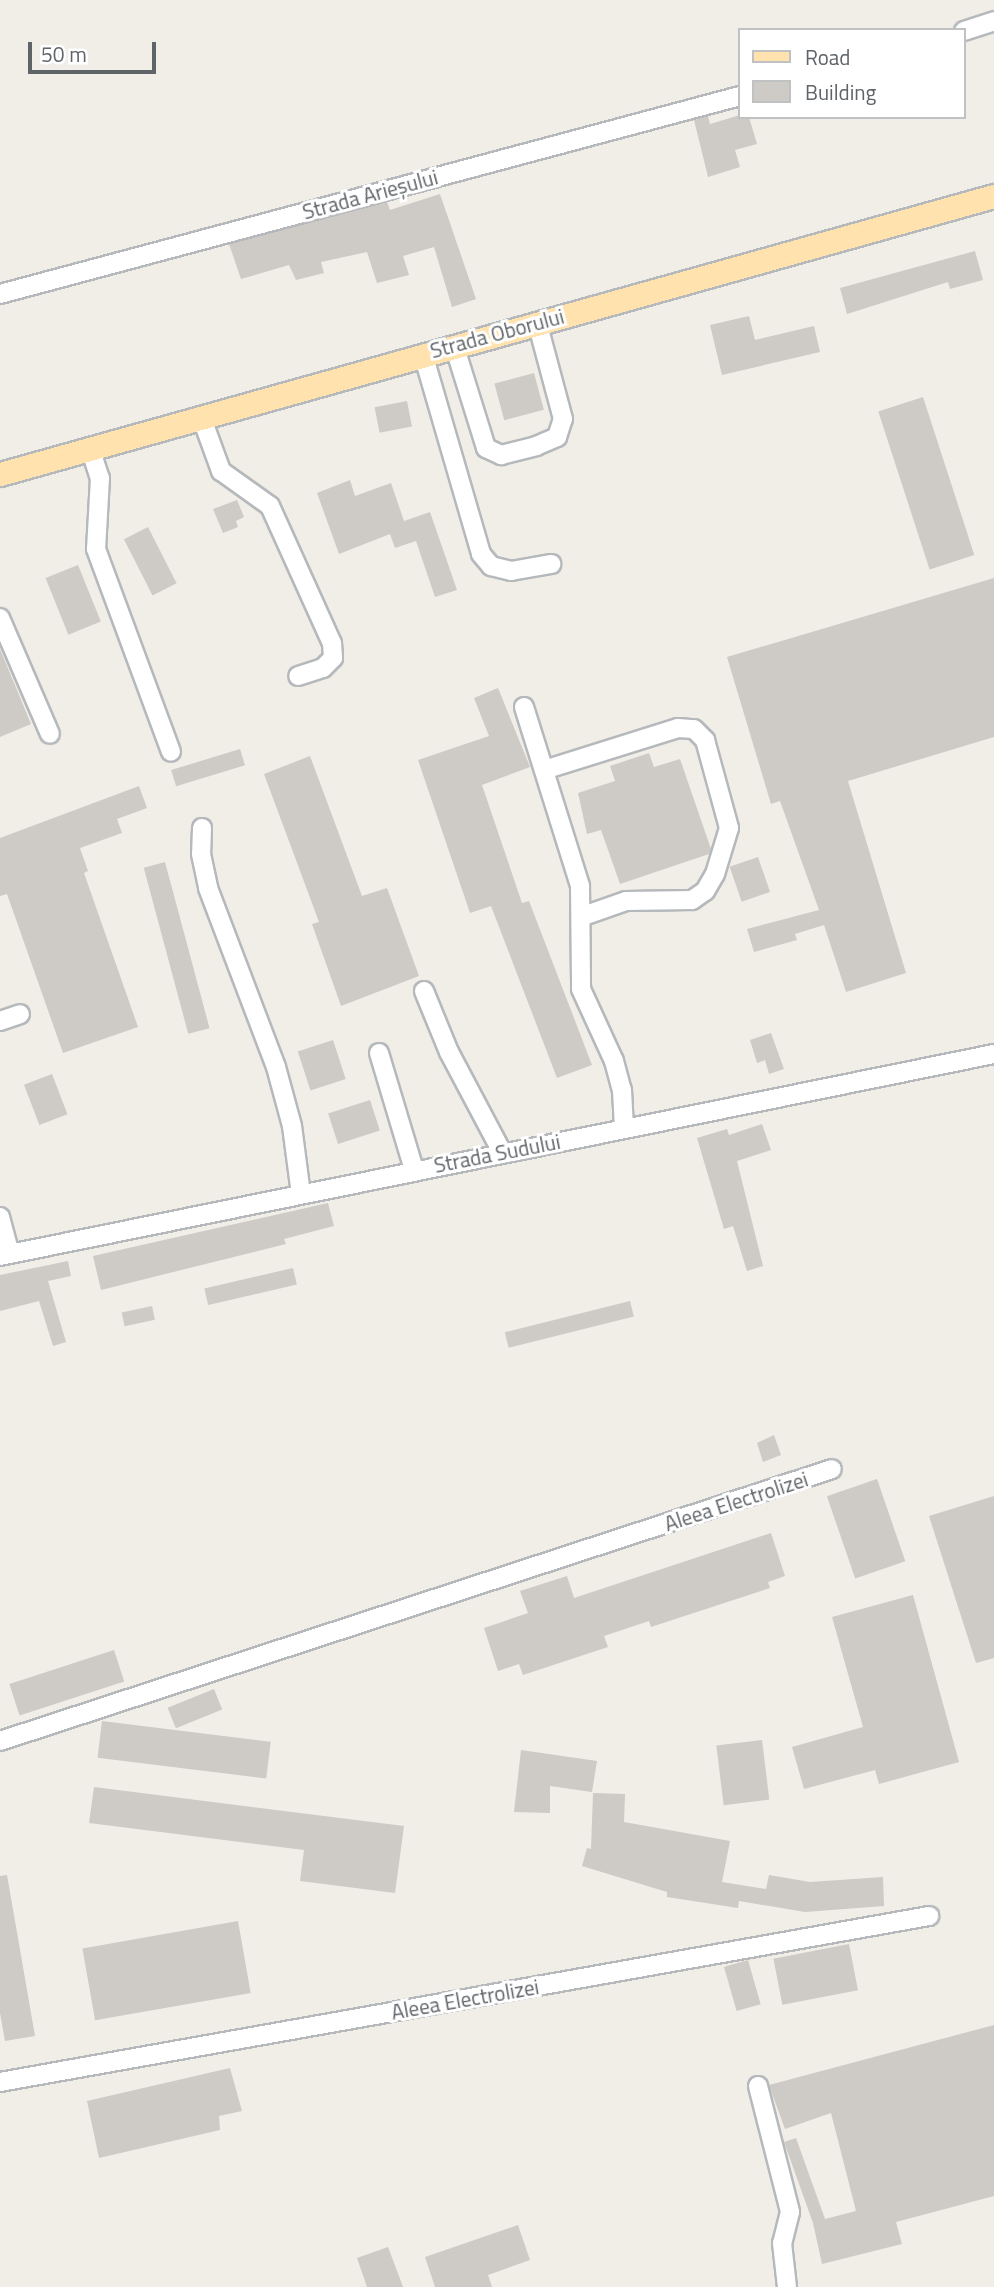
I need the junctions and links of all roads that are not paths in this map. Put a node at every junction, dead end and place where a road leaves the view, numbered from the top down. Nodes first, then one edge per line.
1 (994, 21) edge
2 (966, 30) edge
3 (738, 97) edge
4 (994, 195) edge
5 (0, 294) edge
6 (537, 322) junction
7 (454, 345) junction
8 (423, 354) junction
9 (201, 416) junction
10 (90, 448) junction
11 (0, 474) edge
12 (551, 564) dead end
13 (0, 618) edge
14 (298, 676) dead end
15 (524, 707) dead end
16 (50, 734) dead end
17 (171, 752) dead end
18 (544, 770) junction
19 (202, 828) dead end
20 (583, 916) junction
21 (424, 991) dead end
22 (20, 1014) dead end
23 (0, 1021) edge
24 (379, 1053) dead end
25 (994, 1054) edge
26 (624, 1128) junction
27 (502, 1152) junction
28 (414, 1170) junction
29 (301, 1194) junction
30 (0, 1217) edge
31 (5, 1255) edge
32 (832, 1469) dead end
33 (0, 1741) edge
34 (929, 1916) dead end
35 (0, 2082) edge
36 (758, 2086) dead end
37 (787, 2287) edge

1 - 2 street
3 - 5 street, Strada Arieșului
4 - 6 main road, Strada Oborului
6 - 7 main road, Strada Oborului
6 - 7 street
7 - 8 main road, Strada Oborului
8 - 9 main road, Strada Oborului
8 - 12 street
9 - 10 main road, Strada Oborului
9 - 14 street
10 - 11 main road, Strada Oborului
10 - 17 street
13 - 16 street
15 - 18 street
18 - 20 street
18 - 20 street
19 - 29 street
20 - 26 street
21 - 27 street
22 - 23 street
24 - 28 street
25 - 26 street, Strada Sudului
26 - 27 street, Strada Sudului
27 - 28 street, Strada Sudului
28 - 29 street, Strada Sudului
29 - 31 street, Strada Sudului
30 - 31 street
32 - 33 street, Aleea Electrolizei
34 - 35 street, Aleea Electrolizei
36 - 37 street

